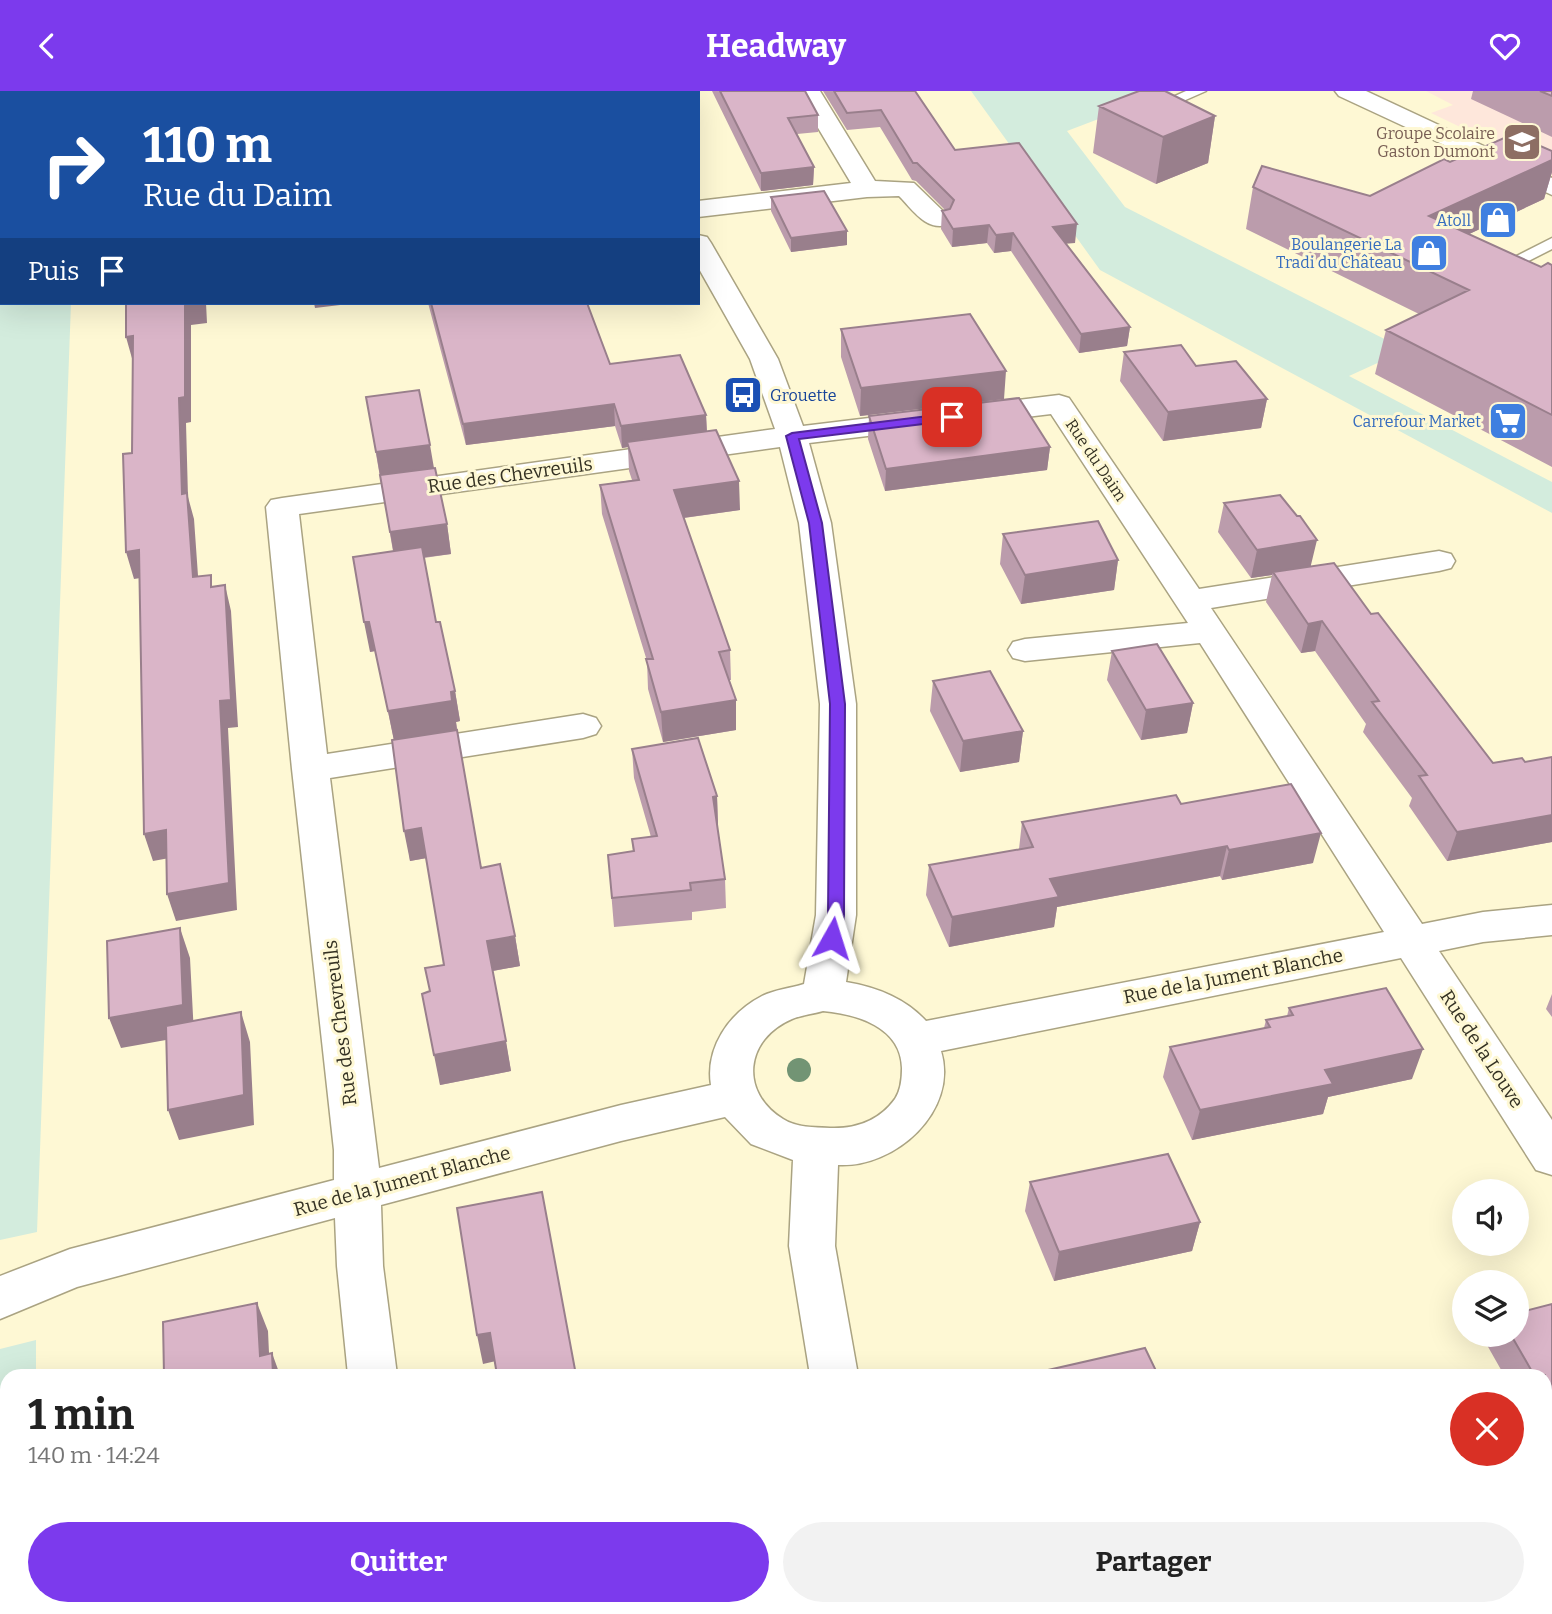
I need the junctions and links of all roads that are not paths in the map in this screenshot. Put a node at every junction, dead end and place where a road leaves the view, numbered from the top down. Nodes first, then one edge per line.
1 (808, 91) edge
2 (1199, 91) edge
3 (1347, 91) edge
4 (1150, 110) edge
5 (1552, 187) edge
6 (867, 189) junction
7 (700, 209) edge
8 (938, 220) dead end
9 (1552, 243) edge
10 (700, 247) edge
11 (1499, 269) edge
12 (792, 436) junction
13 (1439, 561) dead end
14 (1190, 601) junction
15 (1210, 631) junction
16 (1026, 650) dead end
17 (583, 726) dead end
18 (310, 769) junction
19 (1552, 920) edge
20 (1412, 941) junction
21 (823, 995) junction
22 (915, 1040) junction
23 (735, 1097) junction
24 (816, 1147) junction
25 (1552, 1157) edge
26 (358, 1193) junction
27 (70, 1269) junction
28 (0, 1273) edge
29 (0, 1298) edge
30 (372, 1369) edge
31 (833, 1369) edge

1 - 6 street
2 - 4 lane
3 - 5 street
6 - 7 street
6 - 8 street
9 - 11 lane
10 - 12 street
12 - 14 street, Rue du Daim
12 - 18 street, Rue des Chevreuils
12 - 21 street
13 - 14 street
14 - 15 street, Rue du Daim
15 - 16 street
15 - 20 street, Rue du Daim
17 - 18 street
18 - 26 street, Rue des Chevreuils
19 - 20 street, Rue de la Jument Blanche
20 - 22 street, Rue de la Jument Blanche
20 - 25 street, Rue de la Louve
21 - 22 street
21 - 23 street
22 - 24 street
23 - 24 street
23 - 26 street, Rue de la Jument Blanche
24 - 31 street
26 - 27 street, Rue de la Jument Blanche
26 - 30 street, Rue des Chevreuils
27 - 28 street, Rue de la Jument Blanche
27 - 29 street, Rue de la Jument Blanche

